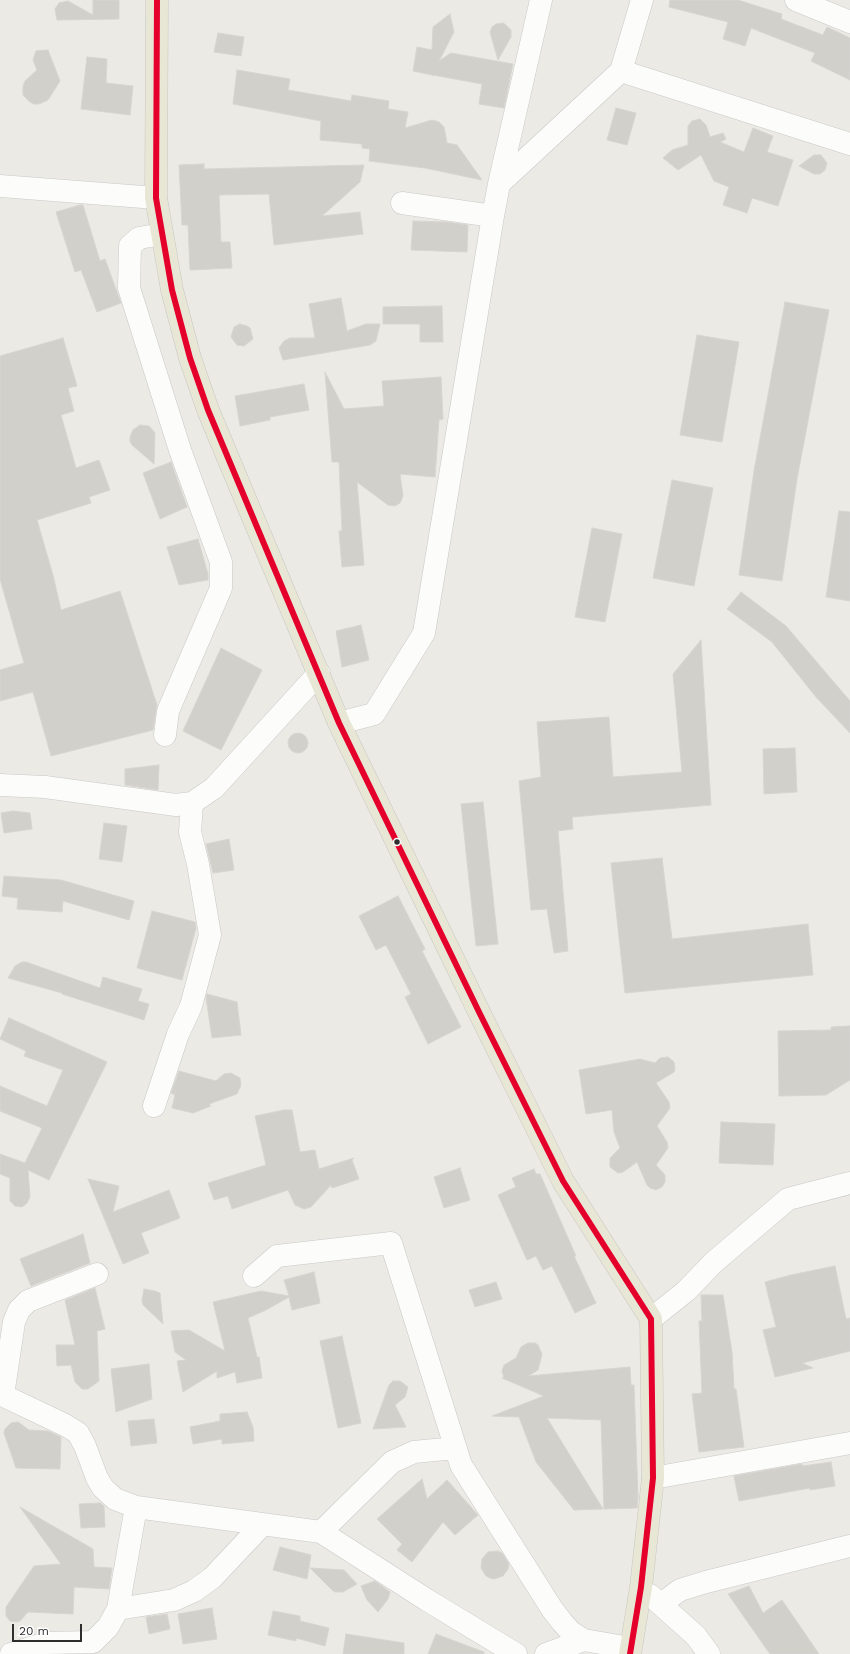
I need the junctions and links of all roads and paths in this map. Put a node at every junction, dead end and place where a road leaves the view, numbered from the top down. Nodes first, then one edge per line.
1 (157, 0) edge
2 (541, 0) edge
3 (642, 0) edge
4 (796, 0) edge
5 (850, 22) edge
6 (621, 71) junction
7 (850, 144) edge
8 (499, 184) junction
9 (0, 186) edge
10 (156, 198) junction
11 (402, 203) dead end
12 (493, 216) junction
13 (162, 234) junction
14 (320, 673) junction
15 (339, 723) junction
16 (166, 735) dead end
17 (0, 785) edge
18 (192, 803) junction
19 (154, 1106) dead end
20 (850, 1183) edge
21 (97, 1274) dead end
22 (254, 1276) dead end
23 (651, 1319) junction
24 (2, 1395) edge
25 (850, 1443) edge
26 (455, 1448) junction
27 (653, 1478) junction
28 (136, 1507) junction
29 (262, 1524) junction
30 (321, 1532) junction
31 (850, 1546) edge
32 (641, 1587) junction
33 (661, 1604) junction
34 (118, 1609) junction
35 (584, 1640) junction
36 (630, 1651) edge
37 (11, 1654) edge
38 (516, 1654) edge
39 (546, 1654) edge
40 (709, 1654) edge

1 - 10 main road
2 - 8 street
3 - 6 street
4 - 5 street
6 - 7 street
6 - 8 street
8 - 12 street
9 - 10 street
10 - 13 main road
11 - 12 street
12 - 15 street
13 - 14 main road
13 - 16 street
14 - 15 main road
14 - 18 street
15 - 23 main road
17 - 18 street
18 - 19 street
20 - 23 street
21 - 24 street
22 - 26 street
23 - 27 main road
24 - 28 street
25 - 27 street
26 - 30 street
26 - 35 street
27 - 32 main road
28 - 29 street
28 - 34 street
29 - 30 street
29 - 34 street
30 - 38 street
31 - 33 street
32 - 33 street
32 - 36 main road
33 - 40 street
34 - 37 street
35 - 36 street
35 - 39 street

